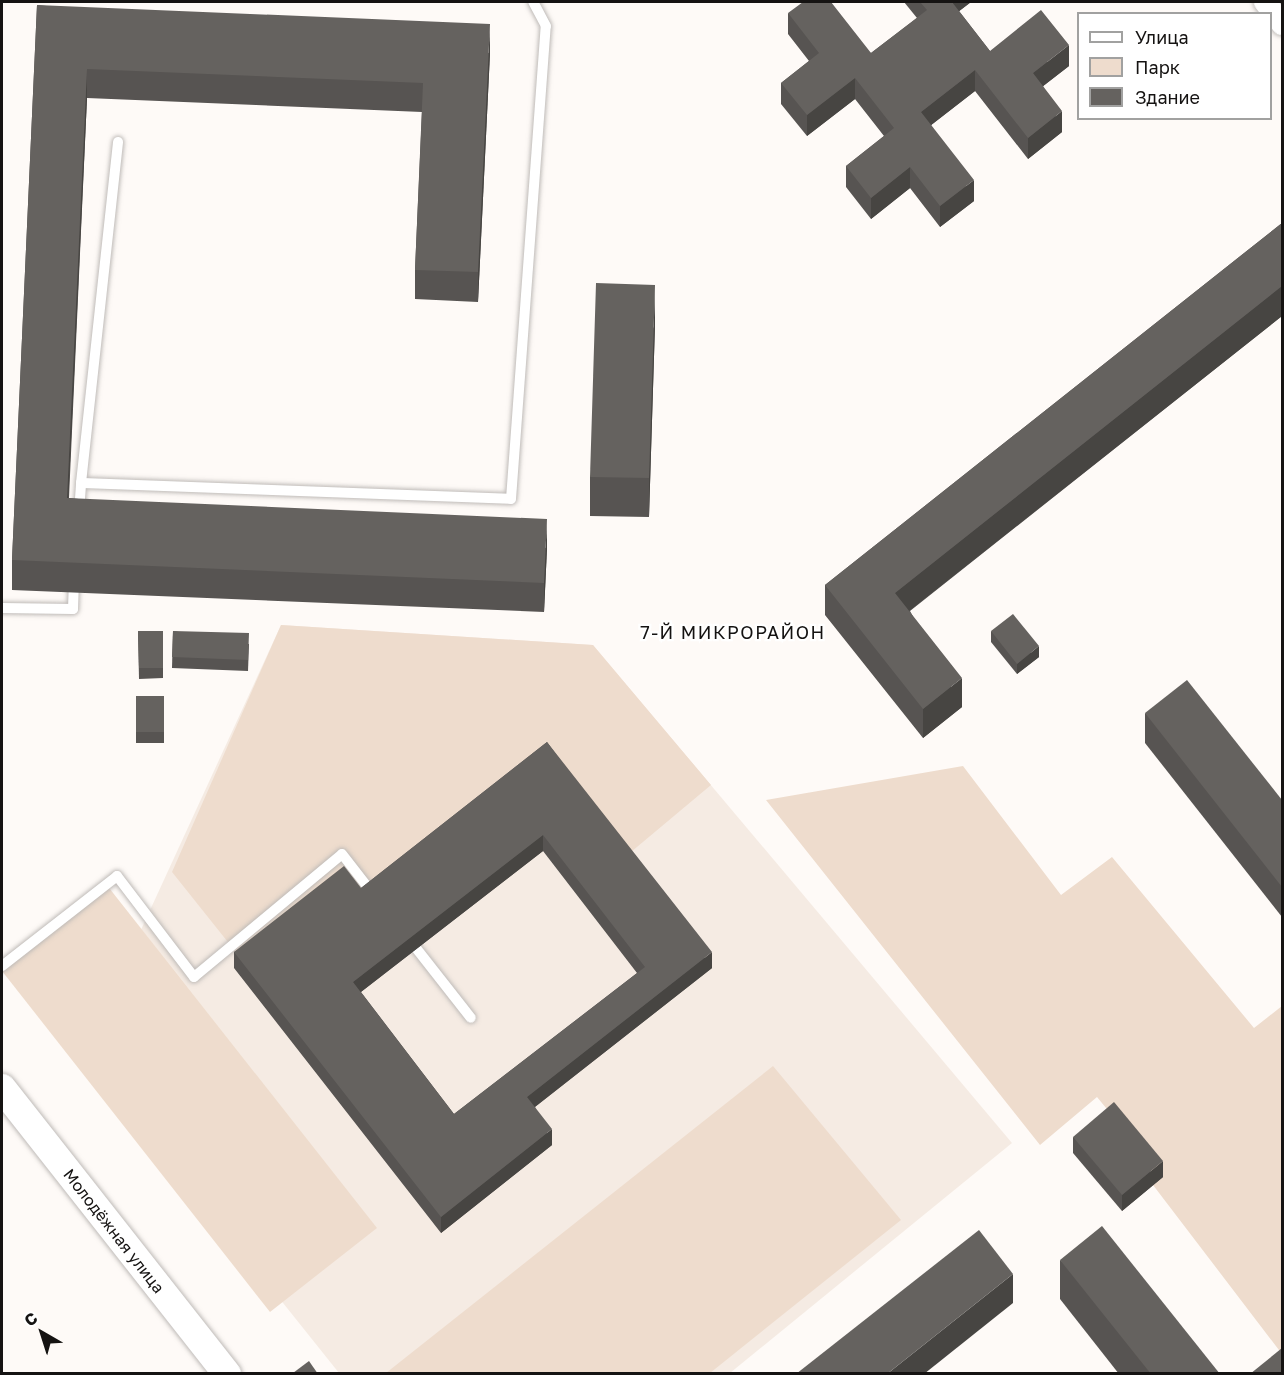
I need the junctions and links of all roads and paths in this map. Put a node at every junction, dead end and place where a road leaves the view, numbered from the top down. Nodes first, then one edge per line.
1 (533, 2) edge
2 (1265, 2) edge
3 (1282, 24) edge
4 (118, 142) dead end
5 (81, 483) junction
6 (78, 529) edge
7 (75, 563) edge
8 (2, 608) edge
9 (385, 909) edge
10 (399, 927) edge
11 (2, 966) edge
12 (471, 1018) dead end
13 (2, 1088) edge
14 (226, 1374) edge

1 - 5 lane
2 - 3 street
4 - 5 lane
5 - 6 lane
7 - 8 lane
9 - 11 lane
10 - 12 lane
13 - 14 street, Молодёжная улица

